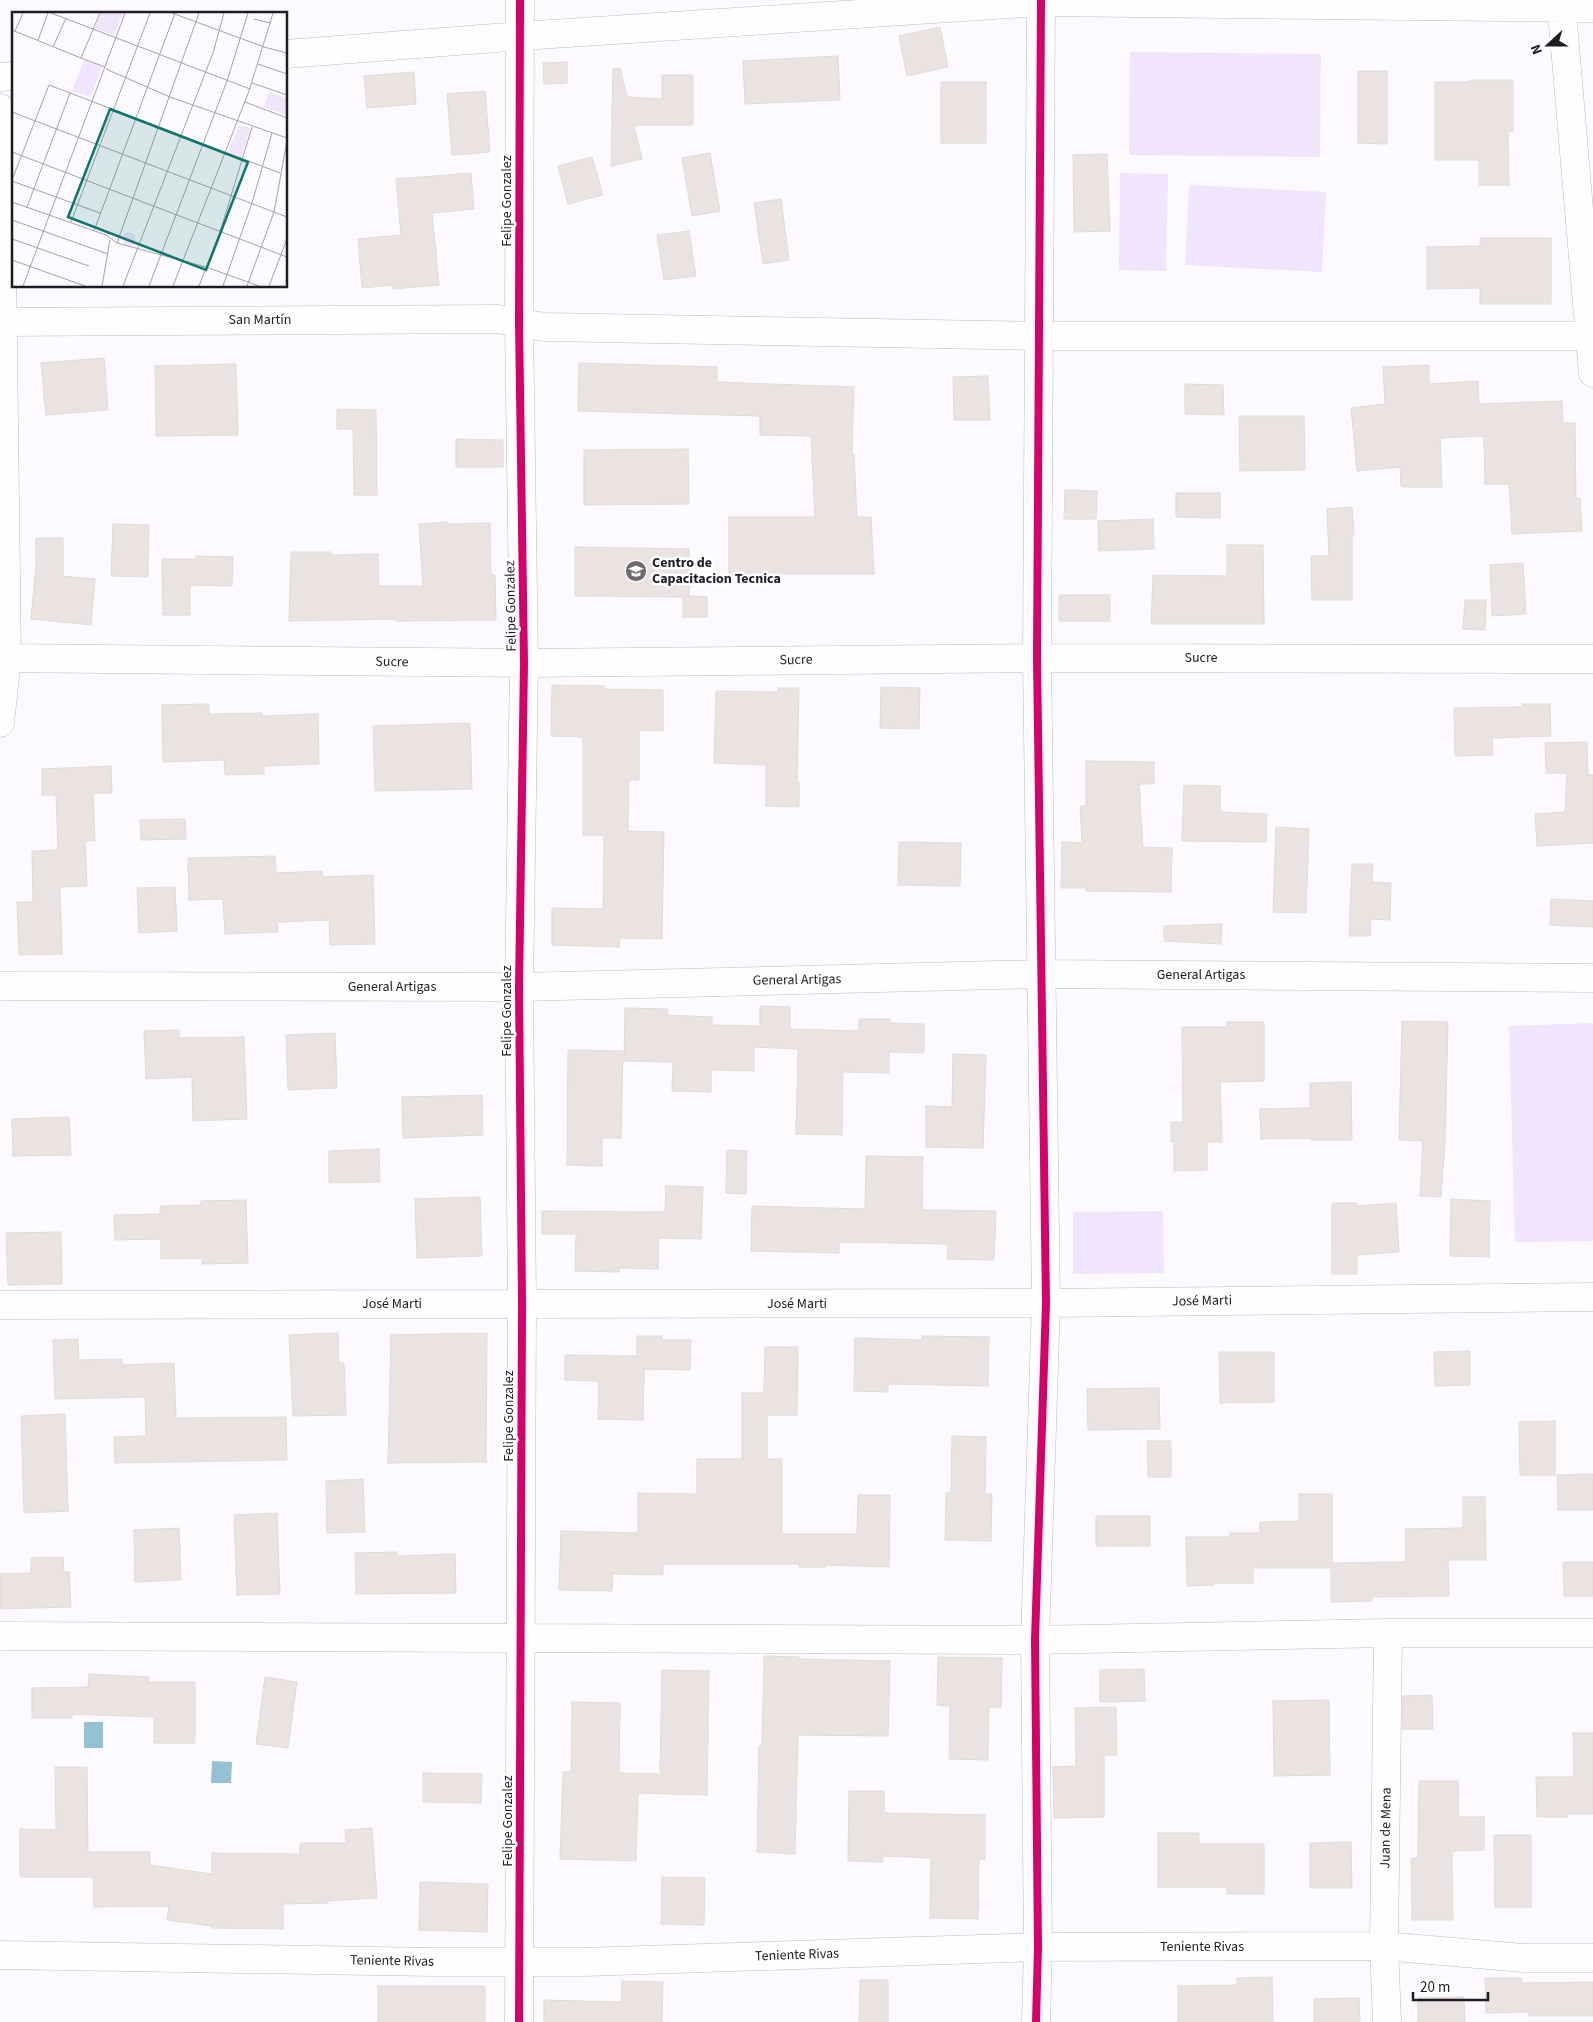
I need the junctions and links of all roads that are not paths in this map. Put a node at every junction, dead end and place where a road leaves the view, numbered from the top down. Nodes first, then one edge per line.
1 (520, 0) edge
2 (1041, 1) edge
3 (1561, 4) edge
4 (1593, 8) edge
5 (521, 36) junction
6 (288, 54) edge
7 (0, 108) edge
8 (1, 322) edge
9 (519, 323) junction
10 (1039, 336) junction
11 (1591, 336) edge
12 (1593, 373) edge
13 (4, 658) edge
14 (1038, 658) junction
15 (1593, 659) edge
16 (524, 663) junction
17 (0, 723) edge
18 (1042, 974) junction
19 (1593, 978) edge
20 (0, 986) edge
21 (519, 987) junction
22 (1593, 1297) edge
23 (1046, 1303) junction
24 (522, 1304) junction
25 (0, 1305) edge
26 (1388, 1633) junction
27 (1593, 1633) edge
28 (0, 1636) edge
29 (521, 1639) junction
30 (1035, 1640) junction
31 (1384, 1946) junction
32 (1038, 1947) junction
33 (0, 1955) edge
34 (1593, 1958) edge
35 (519, 1962) junction
36 (519, 2022) edge
37 (1036, 2022) edge
38 (1387, 2022) edge

1 - 5 street, Felipe Gonzalez
2 - 3 street
2 - 5 street
2 - 10 street
3 - 4 street
3 - 11 street
5 - 6 street
5 - 9 street, Felipe Gonzalez
7 - 8 street
8 - 9 street, San Martín
8 - 13 street
9 - 10 street, San Martín
9 - 16 street, Felipe Gonzalez
10 - 11 street, San Martín
10 - 14 street
11 - 12 street
13 - 16 street, Sucre
13 - 17 street
14 - 15 street, Sucre
14 - 16 street, Sucre
14 - 18 street
16 - 21 street, Felipe Gonzalez
18 - 19 street, General Artigas
18 - 21 street, General Artigas
18 - 23 street
20 - 21 street, General Artigas
21 - 24 street, Felipe Gonzalez
22 - 23 street, José Marti
23 - 24 street, José Marti
23 - 30 street
24 - 25 street, José Marti
24 - 29 street, Felipe Gonzalez
26 - 27 street
26 - 30 street
26 - 31 street, Juan de Mena
28 - 29 street
29 - 30 street
29 - 35 street, Felipe Gonzalez
30 - 32 street
31 - 32 street, Teniente Rivas
31 - 34 street, Teniente Rivas
31 - 38 street, Juan de Mena
32 - 35 street, Teniente Rivas
32 - 37 street
33 - 35 street, Teniente Rivas
35 - 36 street, Felipe Gonzalez

